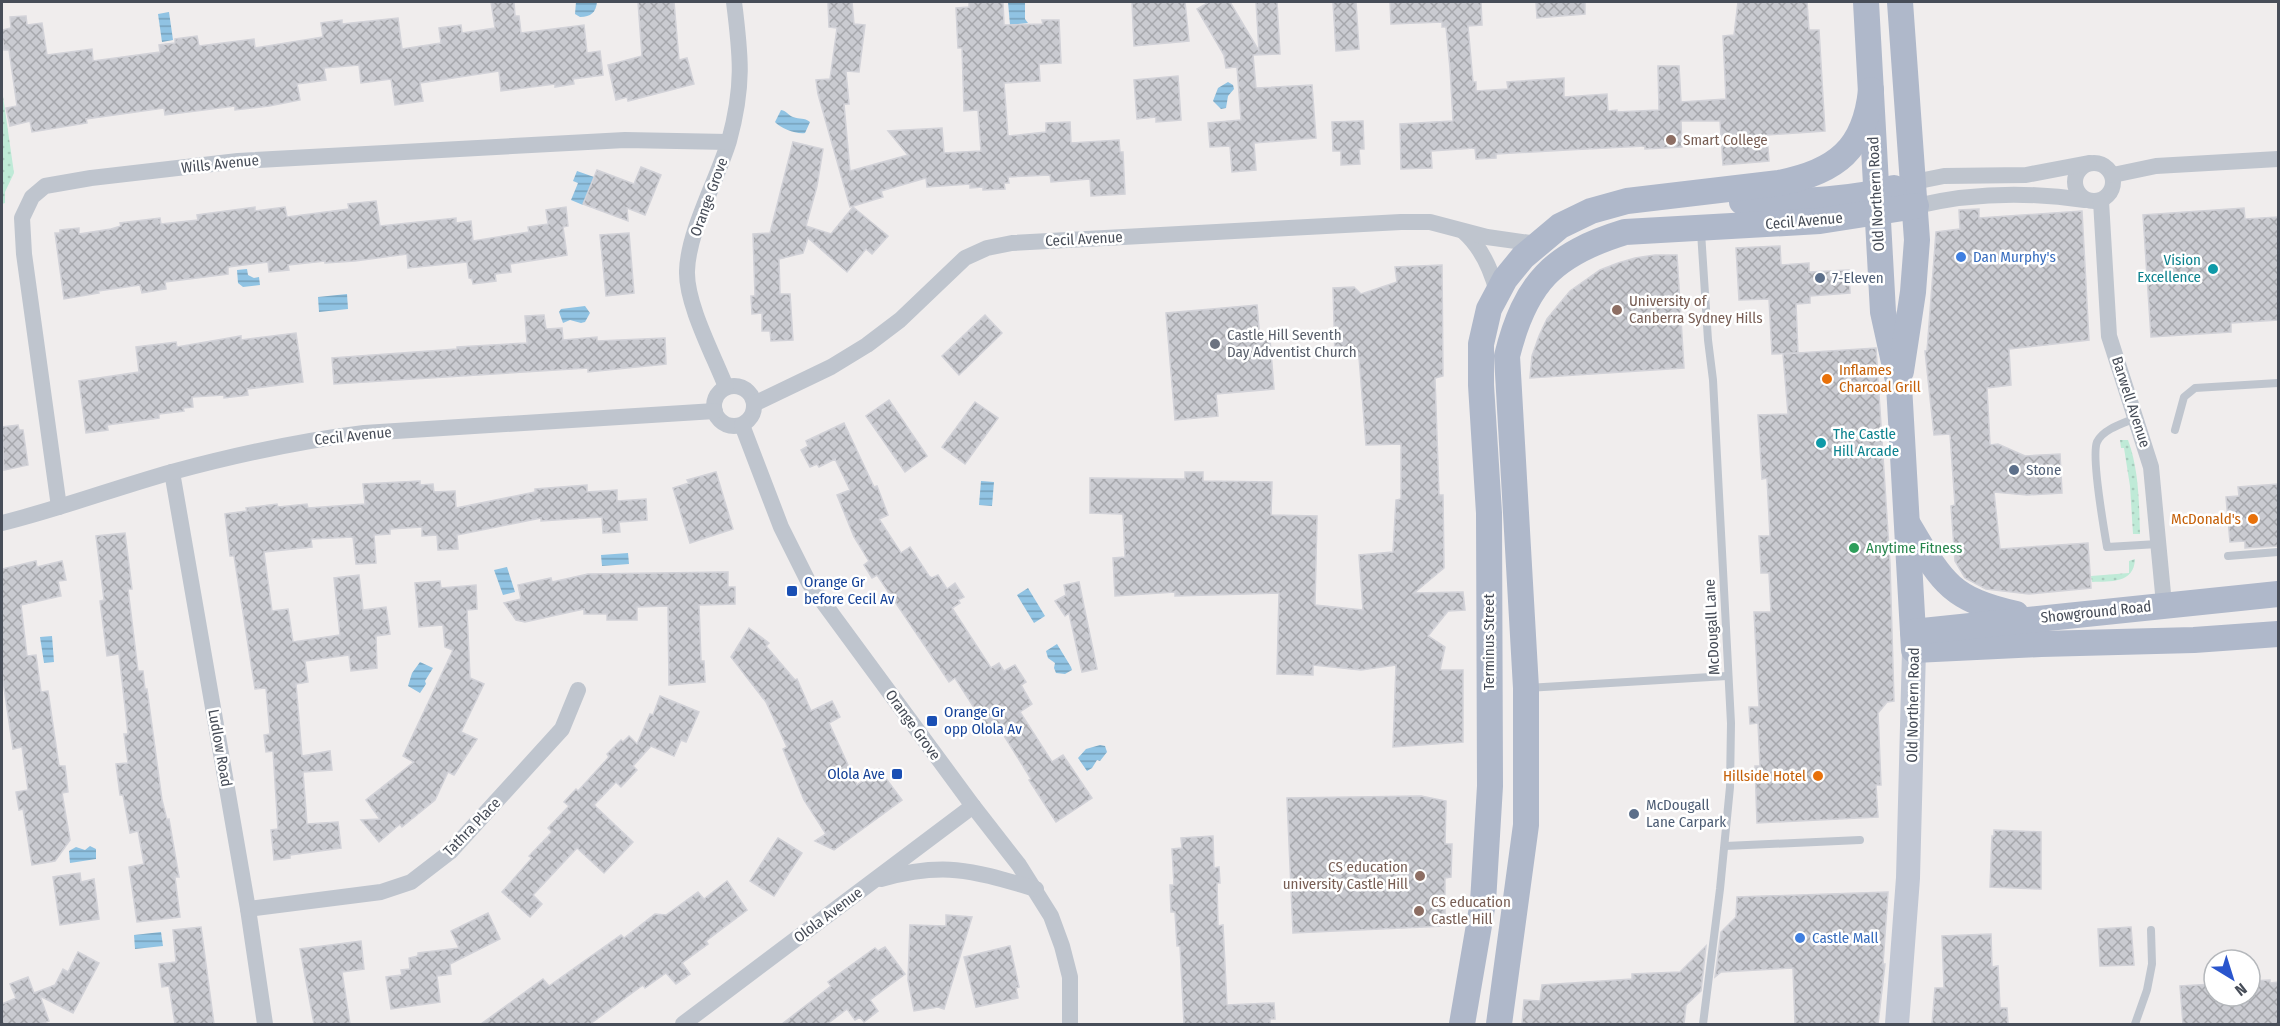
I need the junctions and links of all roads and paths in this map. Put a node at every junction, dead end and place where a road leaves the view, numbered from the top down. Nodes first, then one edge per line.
1 (734, 2) edge
2 (1866, 2) edge
3 (1900, 2) edge
4 (1871, 90) junction
5 (728, 142) junction
6 (2278, 159) edge
7 (2089, 163) junction
8 (2113, 175) junction
9 (1915, 194) junction
10 (1670, 196) junction
11 (2093, 200) junction
12 (1877, 203) junction
13 (1701, 228) junction
14 (1463, 231) junction
15 (1537, 244) junction
16 (1514, 266) joint
17 (1497, 292) junction
18 (2278, 383) edge
19 (1899, 385) junction
20 (726, 387) junction
21 (754, 404) junction
22 (715, 411) junction
23 (2136, 418) junction
24 (742, 425) junction
25 (2175, 430) dead end
26 (171, 472) junction
27 (59, 507) junction
28 (1907, 522) junction
29 (2, 523) edge
30 (2158, 544) junction
31 (2278, 552) edge
32 (2228, 556) dead end
33 (2278, 594) edge
34 (2164, 604) junction
35 (2037, 618) junction
36 (2278, 634) edge
37 (1913, 641) junction
38 (1727, 676) junction
39 (1526, 688) junction
40 (578, 690) dead end
41 (1489, 690) junction
42 (973, 806) junction
43 (1860, 840) dead end
44 (1725, 846) junction
45 (872, 882) junction
46 (1036, 890) junction
47 (248, 909) junction
48 (2151, 930) dead end
49 (265, 1024) edge
50 (683, 1024) edge
51 (1070, 1024) edge
52 (1462, 1024) edge
53 (1499, 1024) edge
54 (1703, 1024) edge
55 (1897, 1024) edge
56 (2135, 1024) edge

1 - 5 street, Orange Grove
2 - 4 main road, Old Northern Road
3 - 9 main road, Old Northern Road
4 - 10 main road, Cecil Avenue
4 - 12 main road, Old Northern Road
5 - 20 street, Orange Grove
5 - 27 street, Wills Avenue
6 - 8 street
7 - 8 street
7 - 9 street, Cecil Avenue
7 - 11 street
8 - 11 street
9 - 11 street, Cecil Avenue
9 - 12 main road, Cecil Avenue
9 - 19 main road, Old Northern Road
10 - 12 main road, Cecil Avenue
10 - 15 main road, Cecil Avenue
11 - 23 street, Barwell Avenue
12 - 13 main road, Cecil Avenue
12 - 19 main road, Old Northern Road
13 - 38 lane, McDougall Lane
13 - 39 main road, Cecil Avenue
14 - 15 street, Cecil Avenue
14 - 17 street
14 - 21 street, Cecil Avenue
15 - 16 main road, Cecil Avenue
16 - 17 main road, Terminus Street
17 - 41 main road, Terminus Street
18 - 25 lane
19 - 28 main road, Old Northern Road
20 - 21 street
20 - 22 street
21 - 24 street
22 - 24 street
22 - 26 street, Cecil Avenue
23 - 30 street, Barwell Avenue
23 - 30 lane
24 - 42 street, Orange Grove
26 - 27 street, Cecil Avenue
26 - 47 street, Ludlow Road
27 - 29 street, Cecil Avenue
28 - 35 main road
28 - 37 main road, Old Northern Road
30 - 34 street, Barwell Avenue
31 - 32 lane
33 - 34 main road, Showground Road
34 - 35 main road, Showground Road
35 - 37 main road, Showground Road
36 - 37 main road, Showground Road
37 - 55 street, Old Northern Road
38 - 39 lane
38 - 44 lane, McDougall Lane
39 - 41 main road
39 - 53 main road
40 - 47 street, Tathra Place
41 - 52 main road, Terminus Street
42 - 45 street, Olola Avenue
42 - 46 street, Orange Grove
43 - 44 lane
44 - 54 lane, McDougall Lane
45 - 46 street
45 - 50 street, Olola Avenue
46 - 51 street, Orange Grove
47 - 49 street, Ludlow Road
48 - 56 lane

